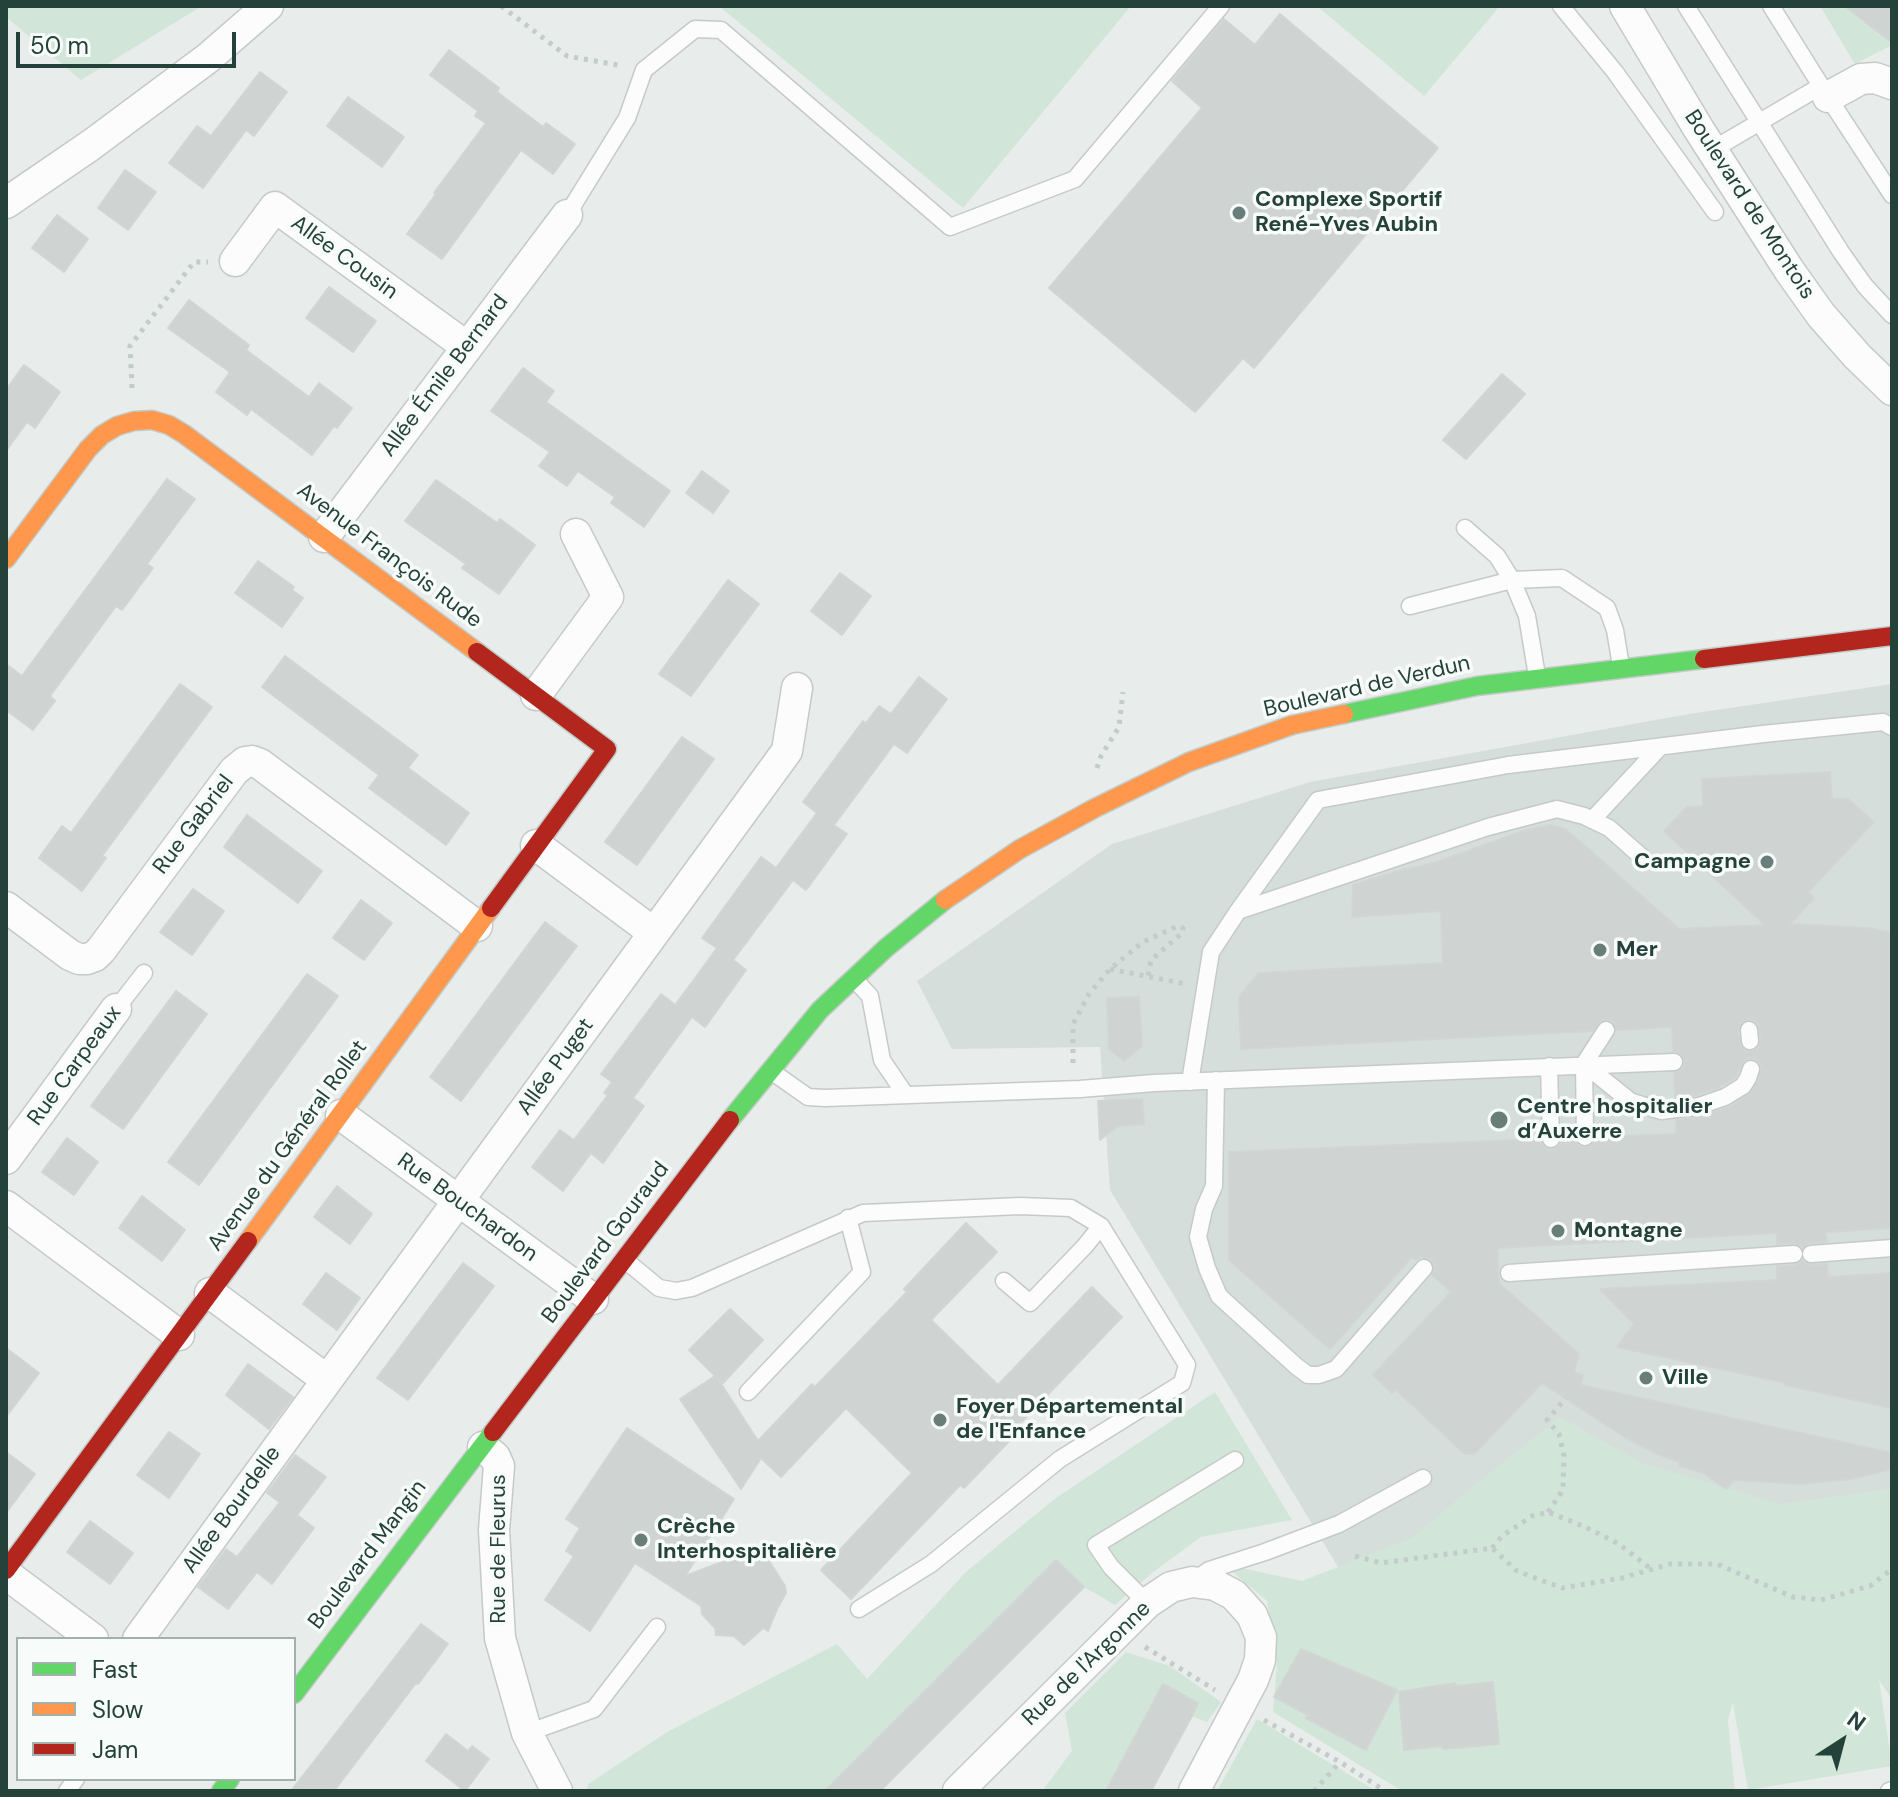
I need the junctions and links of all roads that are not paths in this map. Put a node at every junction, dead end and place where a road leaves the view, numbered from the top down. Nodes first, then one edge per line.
1 (268, 6) edge
2 (1221, 6) edge
3 (1561, 6) edge
4 (1625, 6) edge
5 (1686, 6) edge
6 (1771, 6) edge
7 (1892, 84) edge
8 (1824, 92) junction
9 (1759, 124) junction
10 (1712, 150) junction
11 (1892, 195) edge
12 (6, 203) edge
13 (1715, 212) dead end
14 (567, 215) joint
15 (235, 261) road end
16 (1892, 315) edge
17 (467, 347) junction
18 (1892, 390) edge
19 (1465, 528) dead end
20 (576, 534) dead end
21 (324, 537) junction
22 (6, 559) edge
23 (1512, 580) junction
24 (1410, 606) dead end
25 (1892, 636) edge
26 (1621, 668) junction
27 (1538, 677) junction
28 (797, 688) dead end
29 (536, 695) junction
30 (1892, 727) edge
31 (1660, 747) junction
32 (607, 749) joint
33 (1592, 820) junction
34 (536, 845) junction
35 (1643, 858) dead end
36 (6, 907) edge
37 (1238, 911) junction
38 (477, 926) junction
39 (654, 933) junction
40 (144, 973) dead end
41 (853, 978) junction
42 (116, 1009) joint
43 (1606, 1030) dead end
44 (1674, 1062) dead end
45 (1584, 1064) junction
46 (1549, 1066) junction
47 (1751, 1069) dead end
48 (770, 1070) junction
49 (1216, 1080) junction
50 (1190, 1082) junction
51 (905, 1094) junction
52 (341, 1115) junction
53 (1585, 1137) dead end
54 (1551, 1139) dead end
55 (6, 1159) edge
56 (458, 1202) junction
57 (6, 1206) edge
58 (848, 1218) junction
59 (1101, 1226) junction
60 (1892, 1248) edge
61 (624, 1259) junction
62 (1424, 1268) dead end
63 (1509, 1273) dead end
64 (1004, 1281) dead end
65 (210, 1293) junction
66 (593, 1299) junction
67 (179, 1335) junction
68 (327, 1380) junction
69 (748, 1392) dead end
70 (483, 1447) junction
71 (1235, 1460) dead end
72 (1423, 1478) dead end
73 (6, 1572) edge
74 (1192, 1582) junction
75 (1147, 1603) junction
76 (859, 1609) dead end
77 (657, 1627) dead end
78 (90, 1637) edge
79 (139, 1637) edge
80 (296, 1691) edge
81 (527, 1733) junction
82 (557, 1791) edge
83 (958, 1791) edge
84 (1194, 1791) edge

1 - 12 street
2 - 14 lane
3 - 13 lane
4 - 10 street, Boulevard de Montois
5 - 9 lane
6 - 8 lane
7 - 8 street
8 - 9 lane
8 - 11 lane
9 - 10 lane
9 - 16 lane
10 - 18 street, Boulevard de Montois
14 - 17 street, Allée Émile Bernard
15 - 17 street, Allée Cousin
17 - 21 street, Allée Émile Bernard
19 - 23 lane
20 - 29 street
21 - 22 main road, Avenue François Rude
21 - 29 main road, Avenue François Rude
23 - 24 lane
23 - 26 lane
23 - 27 lane
25 - 26 main road, Boulevard de Verdun
26 - 27 main road, Boulevard de Verdun
27 - 41 main road, Boulevard de Verdun
28 - 39 street, Allée Puget
29 - 32 main road, Avenue François Rude
30 - 31 lane
31 - 33 lane
31 - 37 lane
32 - 34 main road, Avenue du Général Rollet
33 - 35 lane
33 - 37 lane
34 - 38 main road, Avenue du Général Rollet
34 - 39 street
36 - 38 street, Rue Gabriel
37 - 50 lane
38 - 52 main road, Avenue du Général Rollet
39 - 56 street, Allée Puget
40 - 42 lane, Rue Carpeaux
41 - 48 main road, Boulevard de Verdun
41 - 51 lane
42 - 55 street, Rue Carpeaux
43 - 45 lane
44 - 45 lane
45 - 46 lane
45 - 47 lane
45 - 53 lane
46 - 49 lane
46 - 54 lane
48 - 51 lane
48 - 61 main road, Boulevard Gouraud
49 - 50 lane
49 - 62 lane
50 - 51 lane
52 - 56 street, Rue Bouchardon
52 - 65 main road, Avenue du Général Rollet
56 - 66 street, Rue Bouchardon
56 - 68 street, Allée Bourdelle
57 - 67 street
58 - 59 lane
58 - 61 lane
58 - 69 lane
59 - 64 lane
59 - 76 lane
60 - 63 lane
61 - 66 main road, Boulevard Gouraud
65 - 67 main road, Avenue du Général Rollet
65 - 68 street
66 - 70 main road, Boulevard Gouraud
67 - 73 main road, Avenue du Général Rollet
68 - 79 street, Allée Bourdelle
70 - 80 main road, Boulevard Mangin
70 - 81 street, Rue de Fleurus
71 - 75 lane
72 - 74 lane
73 - 78 street
74 - 75 street, Rue de l'Argonne
74 - 84 street
75 - 83 street, Rue de l'Argonne
77 - 81 lane
81 - 82 street, Rue de Fleurus

